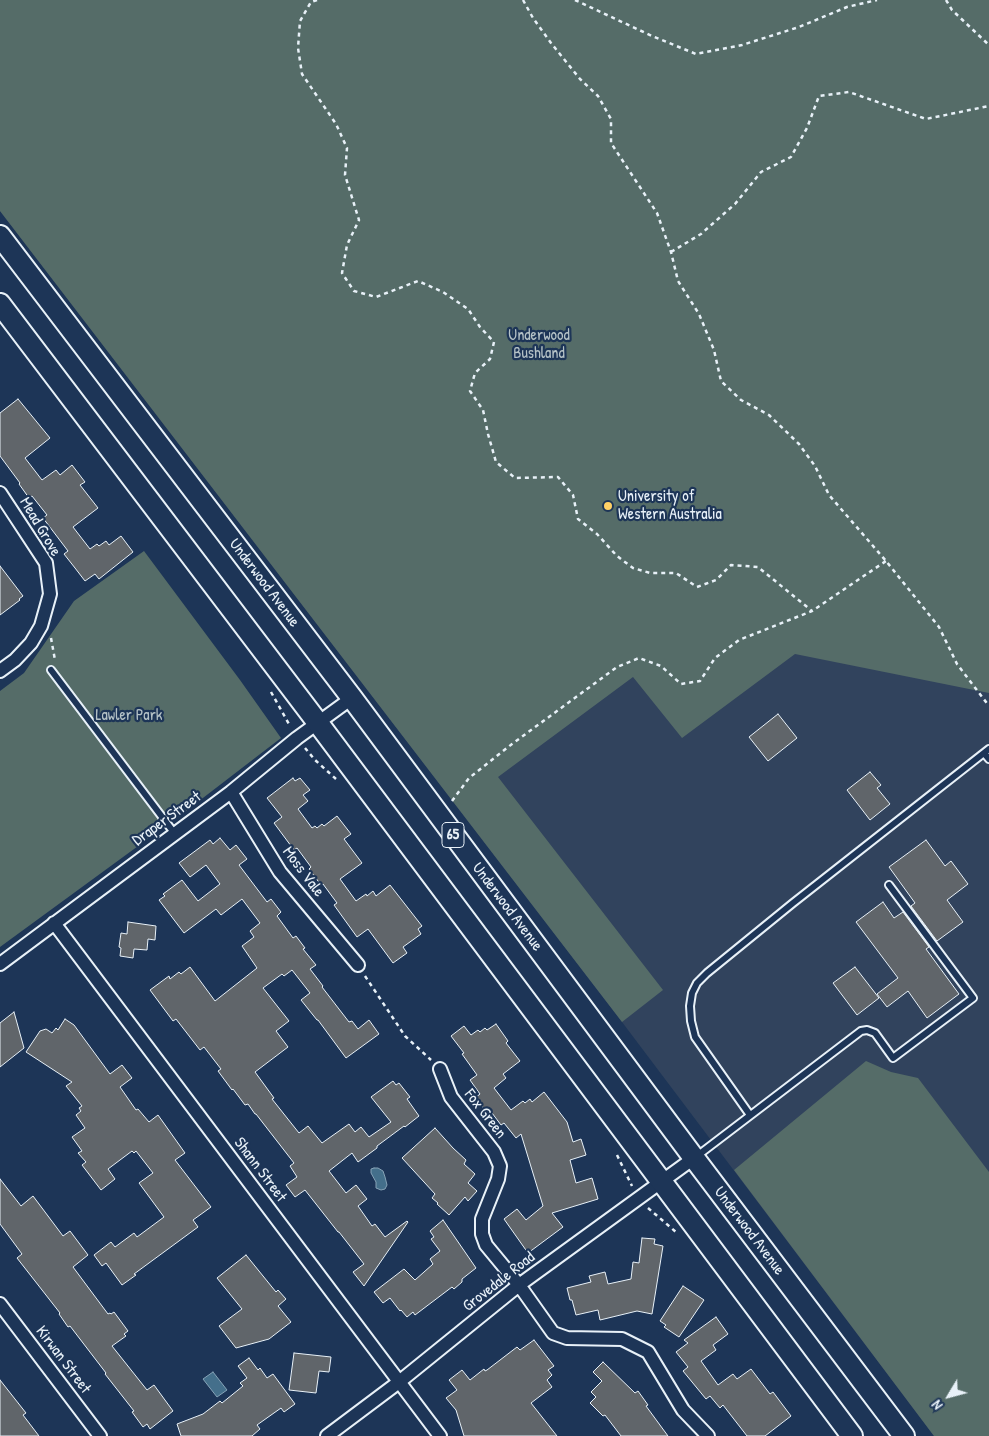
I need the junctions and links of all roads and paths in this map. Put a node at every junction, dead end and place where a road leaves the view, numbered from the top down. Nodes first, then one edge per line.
1 (317, 0) edge
2 (523, 0) edge
3 (575, 0) edge
4 (876, 0) edge
5 (946, 0) edge
6 (989, 45) edge
7 (989, 106) edge
8 (0, 236) edge
9 (671, 252) junction
10 (0, 304) edge
11 (0, 493) edge
12 (886, 561) junction
13 (812, 611) junction
14 (41, 626) junction
15 (51, 670) joint
16 (0, 671) edge
17 (352, 698) junction
18 (989, 706) edge
19 (318, 723) junction
20 (986, 751) edge
21 (989, 759) edge
22 (232, 792) junction
23 (452, 801) dead end
24 (175, 834) junction
25 (889, 885) dead end
26 (54, 923) junction
27 (0, 964) edge
28 (358, 965) joint
29 (440, 1069) joint
30 (750, 1115) junction
31 (694, 1158) junction
32 (661, 1182) junction
33 (519, 1285) junction
34 (0, 1304) edge
35 (399, 1382) junction
36 (100, 1436) edge
37 (327, 1436) edge
38 (440, 1436) edge
39 (708, 1436) edge
40 (852, 1436) edge
41 (904, 1436) edge

1 - 13 path
2 - 9 path
3 - 4 path
5 - 6 path
7 - 9 path
8 - 17 main road, Underwood Avenue / 65
9 - 12 path
10 - 19 main road
11 - 14 street, Mead Grove
12 - 13 path
12 - 18 path
13 - 23 path
14 - 15 path
14 - 16 street, Mead Grove
15 - 24 lane
17 - 19 street, Draper Street
17 - 31 main road, Underwood Avenue / 65
19 - 22 street, Draper Street
19 - 32 main road
20 - 21 lane
20 - 30 lane
22 - 24 street, Draper Street
22 - 28 street, Moss Vale
24 - 26 street, Draper Street
25 - 30 lane
26 - 27 street, Draper Street
26 - 35 street, Shann Street
28 - 29 path
29 - 33 street, Fox Green
30 - 31 lane
31 - 32 street, Grovedale Road
31 - 41 main road, Underwood Avenue / 65
32 - 33 street, Grovedale Road
32 - 40 main road
33 - 35 street, Grovedale Road
33 - 39 street
34 - 36 street, Kirwan Street
35 - 37 street, Grovedale Road
35 - 38 street, Shann Street

